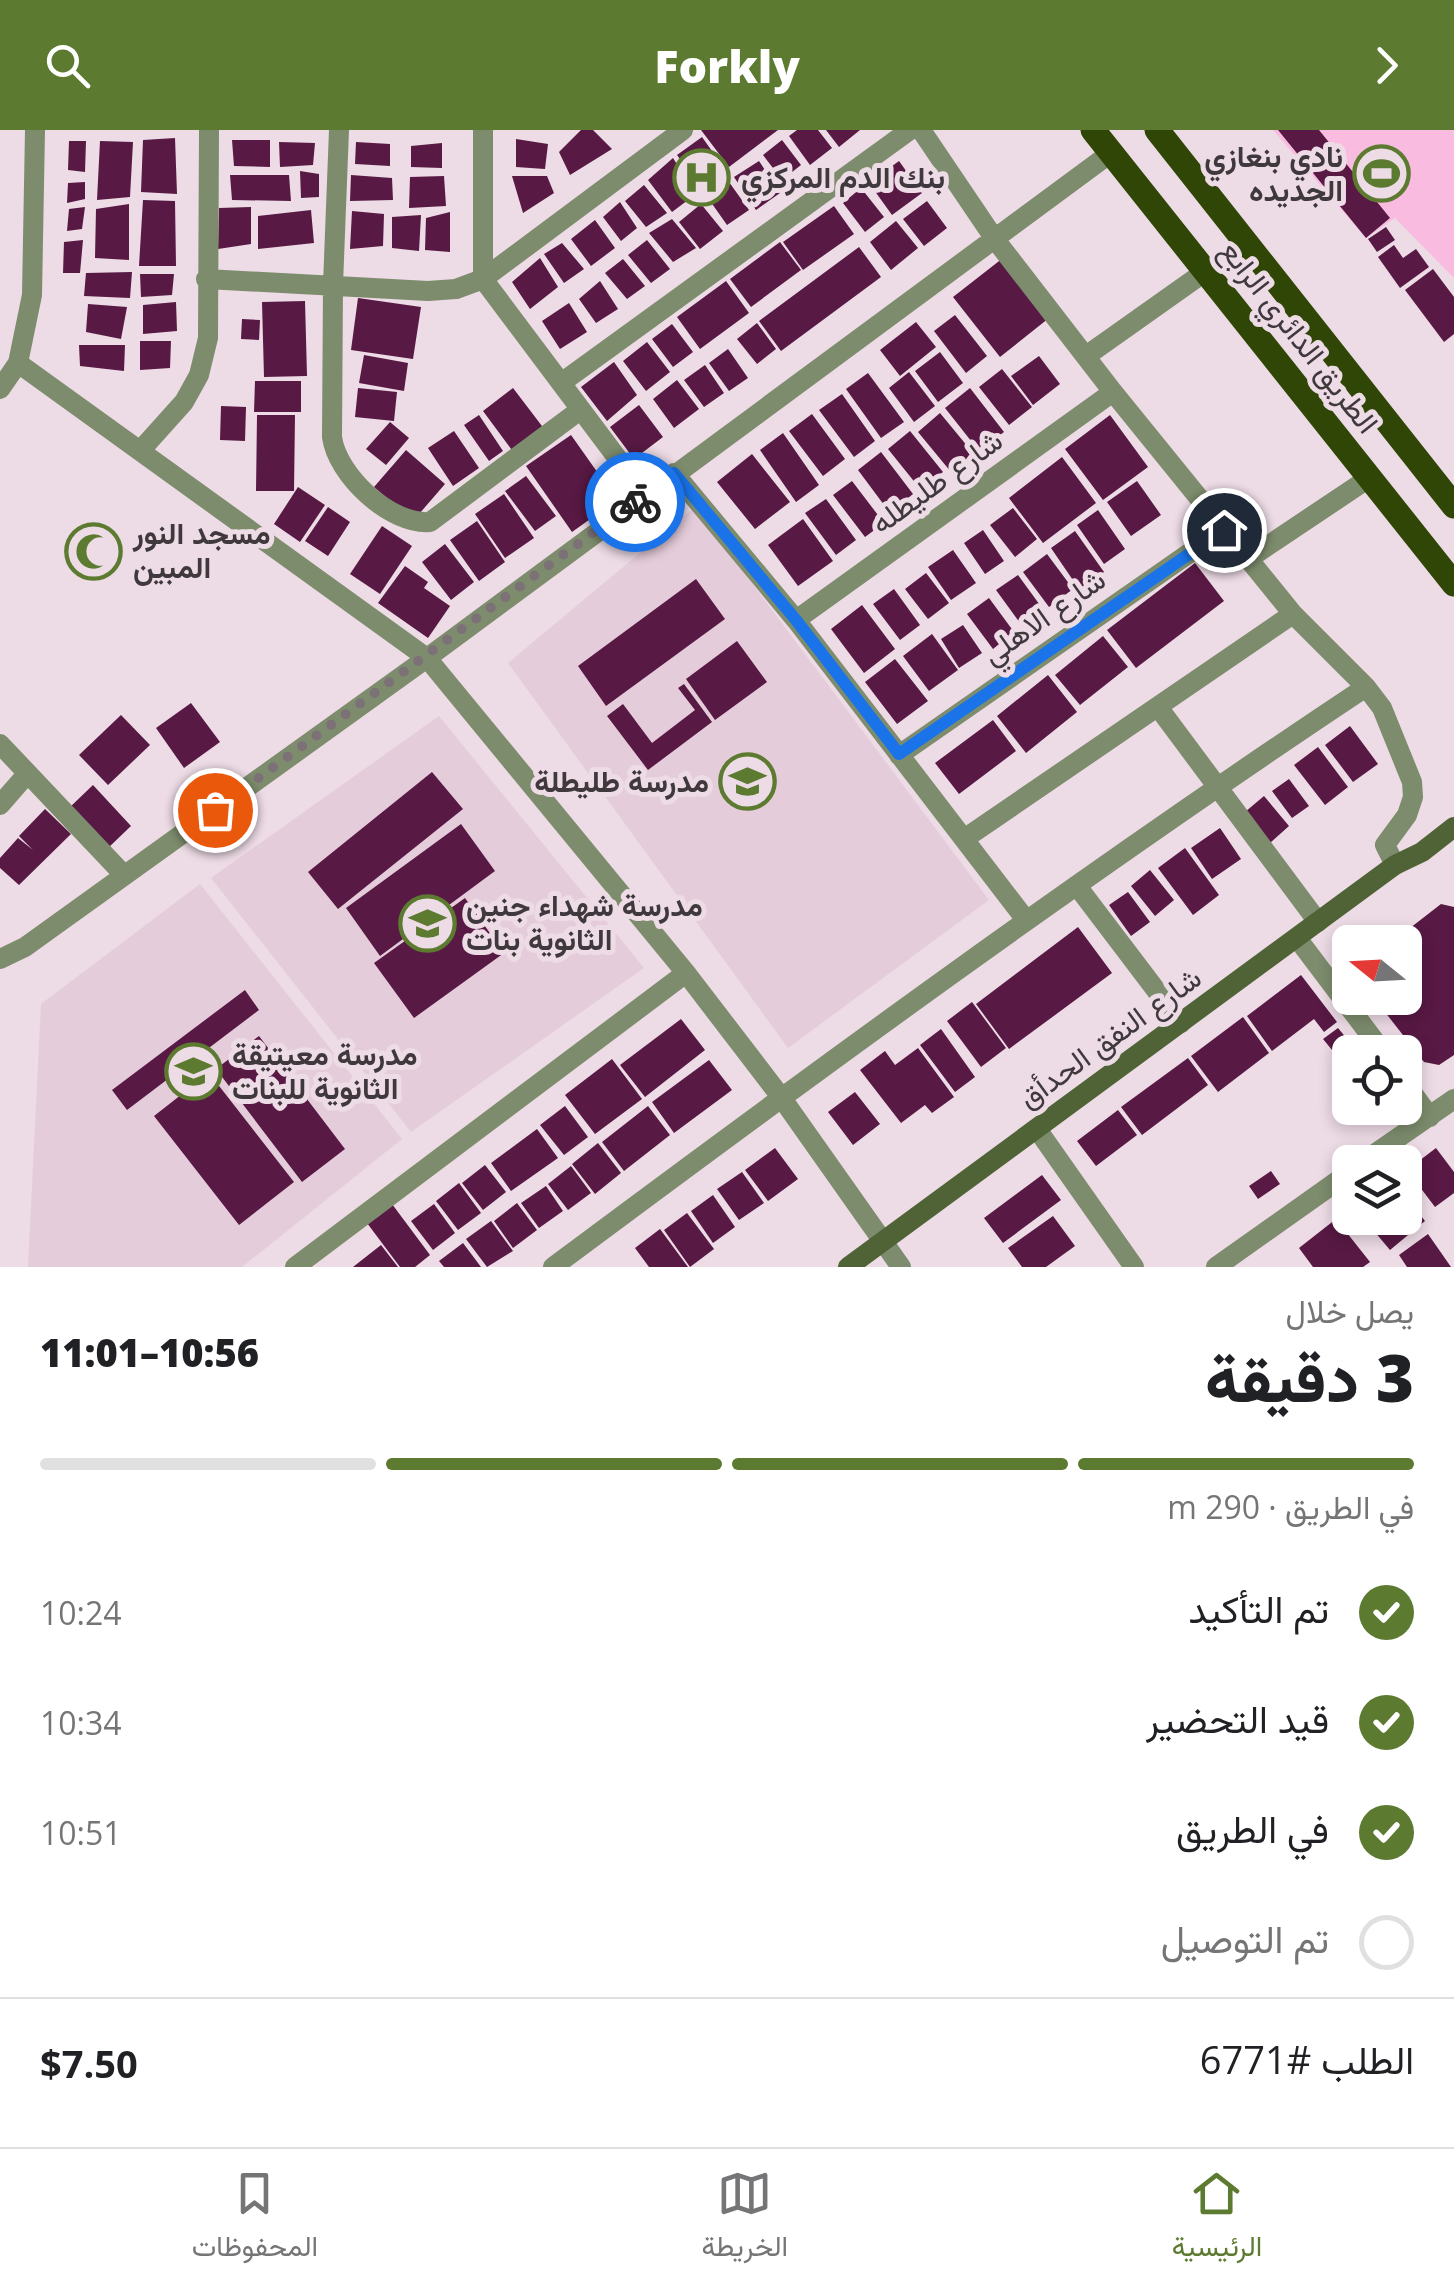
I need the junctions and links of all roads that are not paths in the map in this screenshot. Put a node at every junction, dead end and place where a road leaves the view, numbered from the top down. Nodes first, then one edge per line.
1 (35, 130) edge
2 (210, 130) edge
3 (339, 130) edge
4 (483, 130) edge
5 (683, 130) edge
6 (910, 130) edge
7 (921, 130) edge
8 (1093, 130) edge
9 (1157, 130) edge
10 (1112, 152) junction
11 (994, 238) junction
12 (1206, 271) junction
13 (206, 278) junction
14 (483, 279) junction
15 (332, 285) junction
16 (1086, 356) junction
17 (18, 363) junction
18 (561, 383) junction
19 (0, 389) edge
20 (1113, 392) junction
21 (580, 410) junction
22 (140, 450) junction
23 (674, 473) junction
24 (1369, 478) junction
25 (645, 495) junction
26 (1454, 506) edge
27 (1224, 530) junction
28 (1248, 559) junction
29 (1454, 584) edge
30 (1293, 614) junction
31 (796, 620) junction
32 (427, 658) junction
33 (1366, 687) junction
34 (1158, 707) junction
35 (0, 744) edge
36 (899, 754) junction
37 (27, 774) junction
38 (1216, 787) junction
39 (0, 805) edge
40 (1454, 813) edge
41 (1454, 827) edge
42 (964, 839) junction
43 (1401, 861) junction
44 (124, 876) junction
45 (1077, 886) junction
46 (1026, 920) junction
47 (1318, 922) junction
48 (1297, 938) junction
49 (0, 959) edge
50 (686, 974) junction
51 (1181, 1023) junction
52 (1369, 1035) edge
53 (781, 1096) junction
54 (1454, 1099) edge
55 (1422, 1106) edge
56 (1430, 1117) junction
57 (1037, 1129) junction
58 (1389, 1145) edge
59 (1332, 1185) edge
60 (882, 1242) junction
61 (303, 1265) edge
62 (553, 1267) edge
63 (848, 1267) edge
64 (901, 1267) edge
65 (1134, 1267) edge
66 (1216, 1267) edge

1 - 17 street
2 - 13 street
3 - 15 street
4 - 14 street
5 - 14 street
6 - 18 street
7 - 11 street
8 - 10 main road, الطريق الدائري الرابع
9 - 26 main road, الطريق الدائري الرابع
10 - 11 street
10 - 12 main road, الطريق الدائري الرابع
11 - 16 street
11 - 23 street
12 - 16 street
12 - 24 main road, الطريق الدائري الرابع
13 - 15 street
13 - 22 street
14 - 15 street
14 - 18 street
15 - 21 street
16 - 20 street
17 - 19 street
17 - 22 street
18 - 21 street
20 - 27 street
20 - 31 street, شارع طليطله
21 - 25 street
22 - 32 street
23 - 25 street
23 - 31 street
24 - 28 street
24 - 29 main road, الطريق الدائري الرابع
25 - 32 street
27 - 28 street
27 - 36 street, شارع الاهلي
28 - 30 street
30 - 33 street
30 - 34 street
31 - 36 street
32 - 44 street
32 - 50 street
33 - 38 street
33 - 43 street
34 - 38 street
34 - 42 street
35 - 37 street
36 - 42 street
37 - 39 street
37 - 44 street
38 - 45 street
38 - 47 street
40 - 43 main road, شارع النفق الحدأق
41 - 43 main road, شارع النفق الحدأق
42 - 46 street
43 - 47 main road, شارع النفق الحدأق
44 - 49 street
45 - 46 street
45 - 51 street
46 - 53 street
47 - 48 main road, شارع النفق الحدأق
48 - 51 main road, شارع النفق الحدأق
48 - 52 street
50 - 53 street
50 - 61 street
51 - 57 main road, شارع النفق الحدأق
53 - 60 street
53 - 62 street
54 - 56 street
55 - 56 street
56 - 58 street
57 - 60 main road, شارع النفق الحدأق
57 - 65 street
59 - 66 street
60 - 63 main road, شارع النفق الحدأق
60 - 64 street

